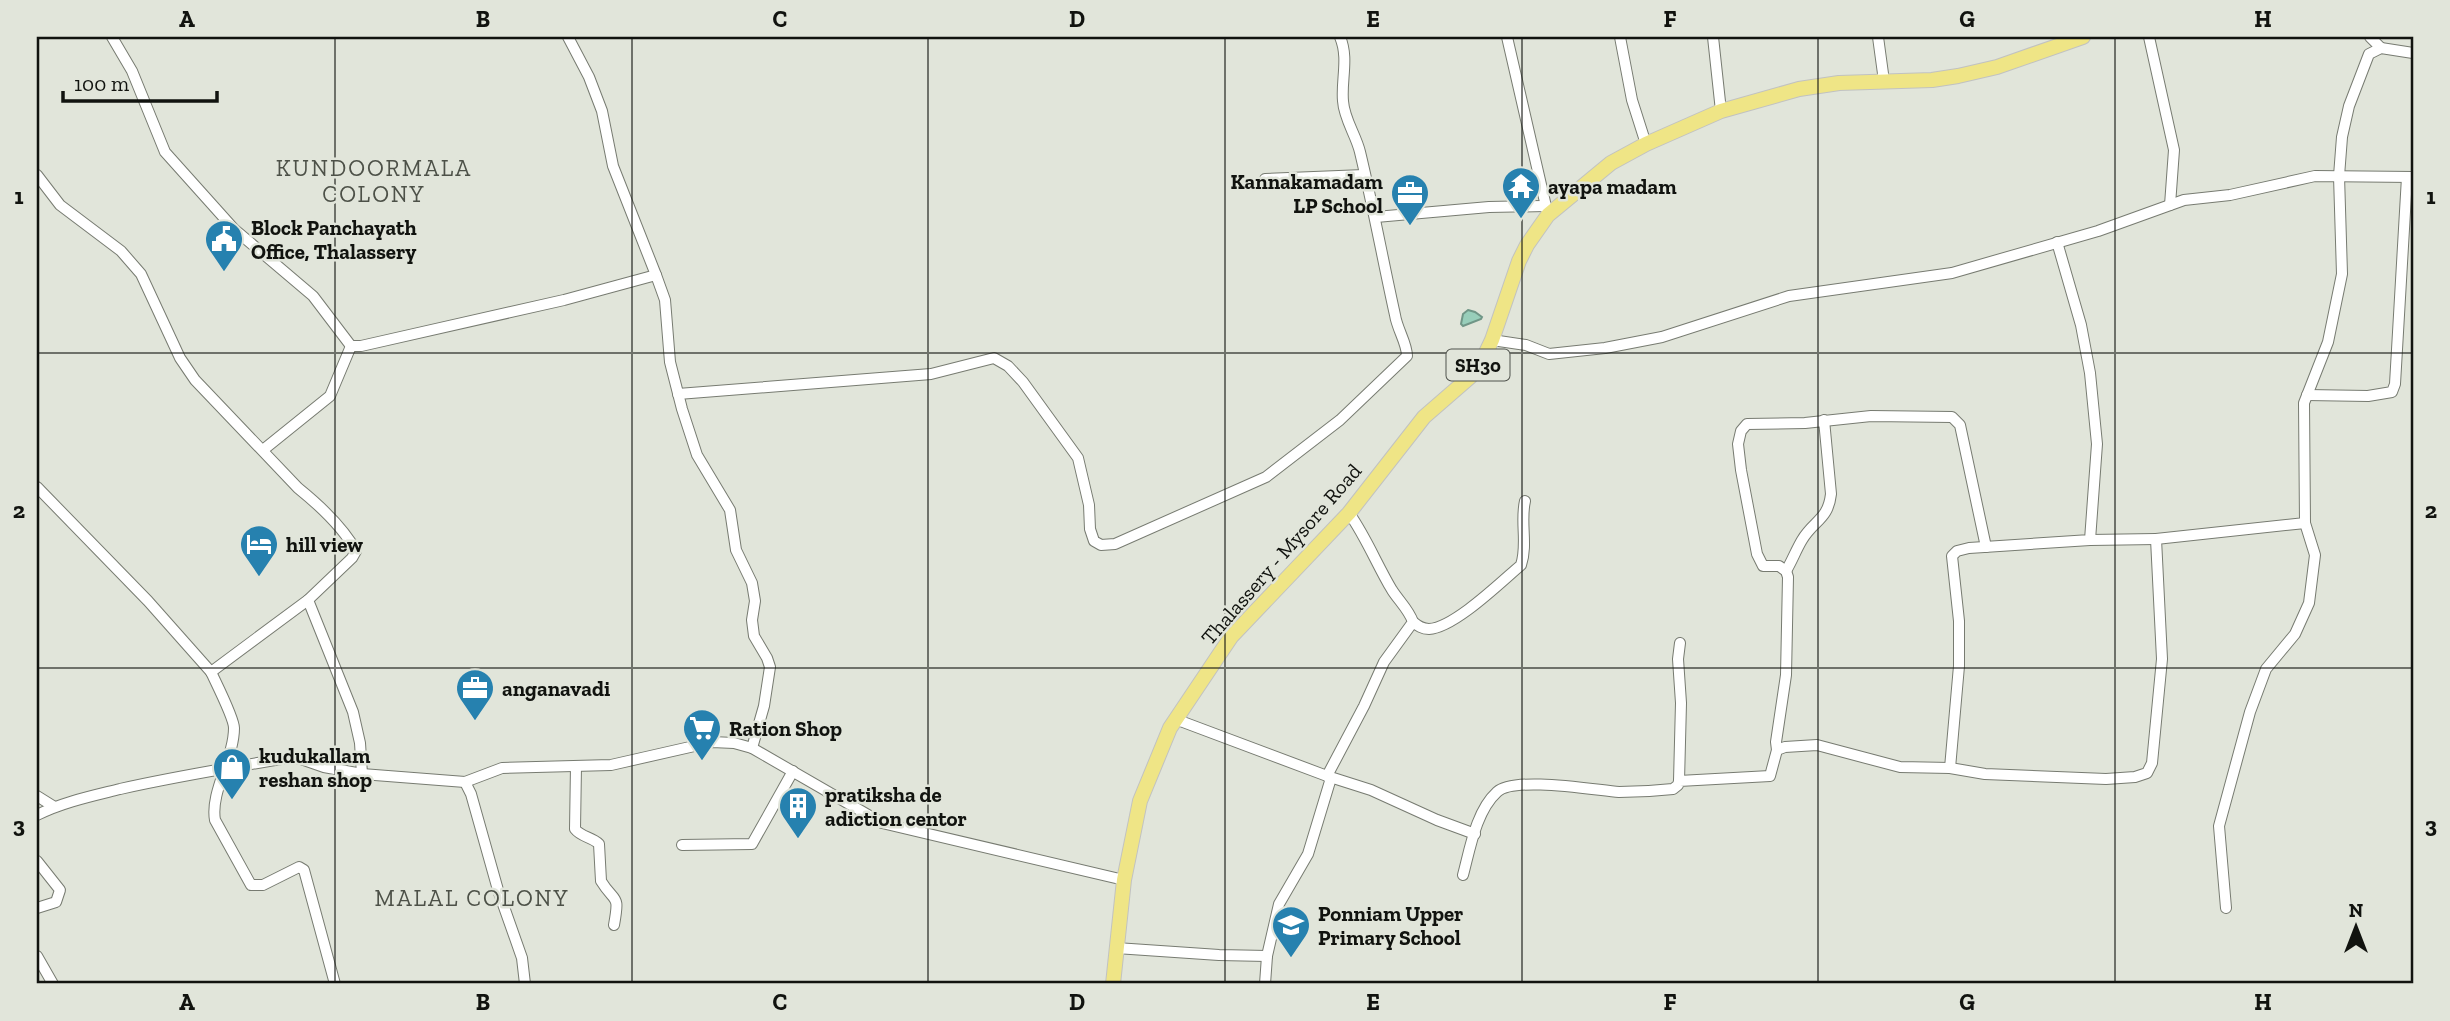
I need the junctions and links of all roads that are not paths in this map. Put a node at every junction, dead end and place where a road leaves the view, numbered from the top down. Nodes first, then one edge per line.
1 (112, 37) edge
2 (568, 37) edge
3 (1340, 37) edge
4 (1507, 37) edge
5 (1620, 37) edge
6 (1713, 37) edge
7 (1878, 37) edge
8 (2083, 37) edge
9 (2149, 37) edge
10 (2370, 37) edge
11 (2051, 42) edge
12 (2381, 48) junction
13 (2413, 53) edge
14 (1884, 81) junction
15 (1721, 111) junction
16 (1646, 144) junction
17 (1364, 175) junction
18 (37, 176) edge
19 (2339, 176) junction
20 (2410, 177) edge
21 (1265, 179) dead end
22 (2169, 205) junction
23 (1546, 211) junction
24 (1376, 218) junction
25 (2057, 242) junction
26 (656, 275) junction
27 (1492, 340) junction
28 (351, 346) junction
29 (678, 394) junction
30 (2307, 395) junction
31 (1824, 420) junction
32 (263, 450) junction
33 (37, 486) edge
34 (1525, 501) dead end
35 (1349, 513) junction
36 (2305, 523) junction
37 (2156, 539) junction
38 (2090, 540) junction
39 (1986, 547) junction
40 (1786, 571) junction
41 (308, 600) junction
42 (1413, 622) junction
43 (1680, 643) dead end
44 (211, 671) junction
45 (1175, 719) junction
46 (752, 748) junction
47 (1777, 750) junction
48 (576, 766) junction
49 (225, 768) junction
50 (1950, 768) junction
51 (793, 771) junction
52 (362, 774) junction
53 (1329, 777) junction
54 (1679, 781) junction
55 (465, 782) junction
56 (37, 796) edge
57 (53, 806) junction
58 (37, 815) edge
59 (1475, 834) junction
60 (682, 845) dead end
61 (37, 861) edge
62 (1463, 875) dead end
63 (1124, 880) junction
64 (37, 908) edge
65 (2226, 908) dead end
66 (614, 925) dead end
67 (1116, 948) junction
68 (37, 956) edge
69 (1267, 956) junction
70 (53, 984) edge
71 (335, 984) edge
72 (525, 984) edge
73 (1113, 984) edge
74 (1265, 984) edge

1 - 28 street
2 - 26 street
3 - 17 street
4 - 23 street
5 - 16 street
6 - 15 street
7 - 14 street
8 - 11 main road, Thalassery - Mysore Road / SH30
9 - 22 street
10 - 12 street
11 - 14 main road, Thalassery - Mysore Road / SH30
12 - 13 street
12 - 19 street
14 - 15 main road, Thalassery - Mysore Road / SH30
15 - 16 main road, Thalassery - Mysore Road / SH30
16 - 23 main road, Thalassery - Mysore Road / SH30
17 - 21 street
17 - 24 street
18 - 32 street
19 - 20 street
19 - 22 street
19 - 30 street
20 - 30 street
22 - 25 street
23 - 24 street
23 - 27 main road, Thalassery - Mysore Road / SH30
24 - 29 street
25 - 27 street
25 - 38 street
26 - 28 street
26 - 29 street
27 - 35 main road, Thalassery - Mysore Road / SH30
28 - 32 street
29 - 46 street
30 - 36 street
31 - 39 street
31 - 40 street
31 - 40 street
32 - 41 street
33 - 44 street
34 - 42 street
35 - 42 street
35 - 45 main road, Thalassery - Mysore Road / SH30
36 - 37 street
36 - 65 street
37 - 38 street
37 - 50 street
38 - 39 street
39 - 50 street
40 - 47 street
41 - 44 street
41 - 52 street
42 - 53 street
43 - 54 street
44 - 49 street
45 - 53 street
45 - 63 main road, Thalassery - Mysore Road / SH30
46 - 48 street
46 - 51 street
47 - 50 street
47 - 54 street
48 - 55 street
48 - 66 street
49 - 52 street
49 - 57 street
49 - 71 street
51 - 60 street
51 - 63 street
52 - 55 street
53 - 59 street
53 - 69 street
54 - 59 street
55 - 72 street
56 - 57 street
57 - 58 street
59 - 62 street
61 - 64 street
63 - 67 main road, Thalassery - Mysore Road / SH30
67 - 69 street
67 - 73 main road, Thalassery - Mysore Road / SH30
68 - 70 street
69 - 74 street

